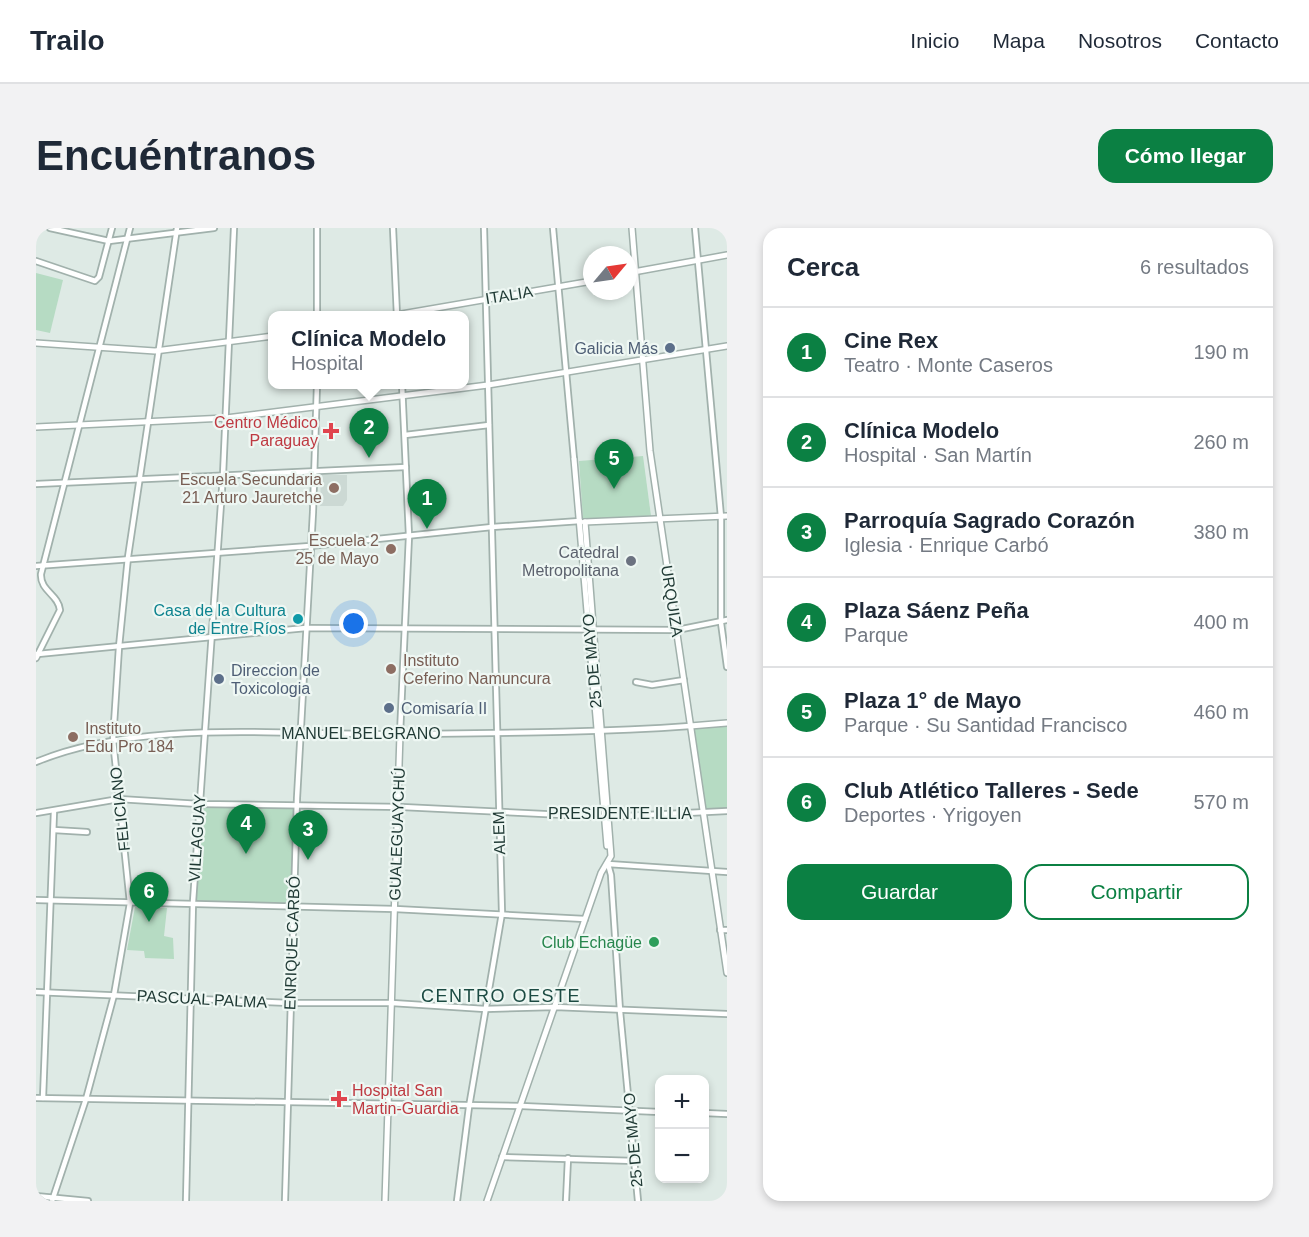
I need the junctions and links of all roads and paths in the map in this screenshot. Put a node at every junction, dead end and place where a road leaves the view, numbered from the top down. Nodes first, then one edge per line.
1 (50, 228) edge
2 (112, 228) edge
3 (130, 228) edge
4 (214, 228) edge
5 (234, 228) edge
6 (317, 228) edge
7 (393, 228) edge
8 (484, 228) edge
9 (553, 228) edge
10 (632, 228) edge
11 (695, 228) edge
12 (72, 230) edge
13 (176, 230) edge
14 (127, 238) junction
15 (109, 241) junction
16 (633, 246) edge
17 (727, 255) edge
18 (36, 261) edge
19 (698, 261) junction
20 (637, 272) edge
21 (583, 283) edge
22 (558, 287) junction
23 (637, 292) edge
24 (488, 298) junction
25 (317, 311) edge
26 (395, 311) edge
27 (417, 311) edge
28 (268, 337) edge
29 (36, 343) edge
30 (228, 344) junction
31 (727, 346) edge
32 (100, 347) junction
33 (706, 349) junction
34 (159, 351) junction
35 (644, 361) junction
36 (567, 373) junction
37 (488, 385) junction
38 (469, 387) edge
39 (317, 389) edge
40 (402, 389) edge
41 (457, 389) edge
42 (403, 396) junction
43 (317, 408) junction
44 (226, 418) junction
45 (149, 422) junction
46 (81, 425) junction
47 (489, 425) junction
48 (36, 427) edge
49 (405, 435) junction
50 (574, 459) joint
51 (406, 467) junction
52 (313, 470) junction
53 (223, 476) junction
54 (140, 480) junction
55 (66, 483) junction
56 (36, 484) edge
57 (724, 517) edge
58 (660, 521) junction
59 (582, 522) junction
60 (492, 527) junction
61 (408, 536) junction
62 (310, 546) junction
63 (217, 553) junction
64 (128, 557) junction
65 (36, 566) edge
66 (43, 566) junction
67 (727, 620) edge
68 (721, 623) junction
69 (306, 628) junction
70 (405, 630) junction
71 (495, 630) junction
72 (591, 630) junction
73 (677, 630) junction
74 (211, 639) junction
75 (119, 647) junction
76 (37, 656) edge
77 (727, 667) edge
78 (684, 680) junction
79 (636, 682) dead end
80 (727, 723) edge
81 (690, 726) junction
82 (301, 732) junction
83 (600, 732) junction
84 (203, 734) junction
85 (400, 734) junction
86 (496, 734) junction
87 (113, 740) junction
88 (36, 762) edge
89 (118, 799) junction
90 (199, 804) junction
91 (297, 805) junction
92 (397, 807) junction
93 (54, 811) junction
94 (498, 811) junction
95 (727, 811) edge
96 (36, 813) edge
97 (702, 813) junction
98 (607, 817) junction
99 (54, 830) junction
100 (87, 832) dead end
101 (608, 864) junction
102 (710, 870) junction
103 (727, 872) edge
104 (36, 900) edge
105 (50, 901) junction
106 (193, 902) junction
107 (130, 903) junction
108 (294, 906) junction
109 (395, 909) junction
110 (502, 913) junction
111 (585, 919) junction
112 (724, 930) edge
113 (727, 973) edge
114 (36, 992) edge
115 (46, 992) junction
116 (114, 995) junction
117 (191, 998) junction
118 (290, 1003) junction
119 (392, 1003) junction
120 (555, 1007) junction
121 (485, 1009) junction
122 (620, 1011) junction
123 (727, 1014) edge
124 (36, 1098) edge
125 (43, 1098) junction
126 (86, 1099) junction
127 (190, 1101) junction
128 (288, 1104) junction
129 (388, 1106) junction
130 (521, 1106) junction
131 (469, 1107) junction
132 (632, 1111) junction
133 (655, 1112) edge
134 (709, 1113) edge
135 (727, 1114) edge
136 (502, 1157) junction
137 (567, 1158) junction
138 (636, 1161) junction
139 (36, 1196) edge
140 (53, 1200) edge
141 (88, 1201) edge
142 (186, 1201) edge
143 (285, 1201) edge
144 (385, 1201) edge
145 (457, 1201) edge
146 (487, 1201) edge
147 (566, 1201) edge
148 (638, 1201) edge

1 - 12 street
2 - 15 street
3 - 14 street
4 - 13 street
5 - 30 street, VILLAGUAY
6 - 25 street
7 - 26 street
8 - 24 street, ALEM
9 - 22 street
10 - 16 street, URQUIZA
11 - 19 street
12 - 15 street
13 - 14 street
13 - 34 street, FELICIANO
14 - 15 street
14 - 32 street
15 - 18 street
17 - 19 street
19 - 20 street
19 - 33 street
21 - 22 street, ITALIA
22 - 24 street, ITALIA
22 - 36 street
23 - 35 street, URQUIZA
24 - 27 street, ITALIA
24 - 37 street, ALEM
28 - 30 street
29 - 32 street
30 - 34 street
30 - 44 street, VILLAGUAY
31 - 33 street
32 - 34 street
32 - 46 street
33 - 35 street
33 - 57 street
34 - 45 street, FELICIANO
35 - 36 street
35 - 58 street, URQUIZA
36 - 37 street
36 - 50 street
37 - 38 street
37 - 47 street, ALEM
39 - 43 street, ENRIQUE CARBÓ
40 - 42 street, GUALEGUAYCHÚ
41 - 42 street
42 - 43 street
42 - 49 street, GUALEGUAYCHÚ
43 - 44 street
43 - 52 street, ENRIQUE CARBÓ
44 - 45 street
44 - 53 street, VILLAGUAY
45 - 46 street
45 - 54 street, FELICIANO
46 - 48 street
46 - 55 street
47 - 49 street
47 - 60 street, ALEM
49 - 51 street, GUALEGUAYCHÚ
50 - 59 street, 25 DE MAYO
51 - 52 street
51 - 61 street, GUALEGUAYCHÚ
52 - 53 street
52 - 62 street, ENRIQUE CARBÓ
53 - 54 street
53 - 63 street, VILLAGUAY
54 - 55 street
54 - 64 street, FELICIANO
55 - 56 street
55 - 66 street
57 - 58 street
57 - 68 street
58 - 59 street
58 - 73 street, URQUIZA
59 - 60 street
59 - 72 street, 25 DE MAYO
60 - 61 street
60 - 71 street, ALEM
61 - 62 street
61 - 70 street, GUALEGUAYCHÚ
62 - 63 street
62 - 69 street, ENRIQUE CARBÓ
63 - 64 street
63 - 74 street, VILLAGUAY
64 - 66 street
64 - 75 street, FELICIANO
65 - 66 street
66 - 76 street
67 - 68 street
68 - 73 street
68 - 77 street
69 - 70 street
69 - 74 street
69 - 82 street, ENRIQUE CARBÓ
70 - 71 street
70 - 85 street, GUALEGUAYCHÚ
71 - 72 street
71 - 86 street, ALEM
72 - 73 street
72 - 83 street, 25 DE MAYO
73 - 78 street, URQUIZA
74 - 75 street
74 - 84 street, VILLAGUAY
75 - 76 street
75 - 87 street, FELICIANO
78 - 79 street
78 - 81 street, URQUIZA
80 - 81 street
81 - 83 street, MANUEL BELGRANO
81 - 97 street, URQUIZA
82 - 84 street, MANUEL BELGRANO
82 - 85 street, MANUEL BELGRANO
82 - 91 street, ENRIQUE CARBÓ
83 - 86 street, MANUEL BELGRANO
83 - 98 street, 25 DE MAYO
84 - 87 street, MANUEL BELGRANO
84 - 90 street, VILLAGUAY
85 - 86 street, MANUEL BELGRANO
85 - 92 street, GUALEGUAYCHÚ
86 - 94 street, ALEM
87 - 88 street, MANUEL BELGRANO
87 - 89 street, FELICIANO
89 - 90 street, PRESIDENTE ILLIA
89 - 93 street, PRESIDENTE ILLIA
89 - 107 street, FELICIANO
90 - 91 street, PRESIDENTE ILLIA
90 - 106 street, VILLAGUAY
91 - 92 street, PRESIDENTE ILLIA
91 - 108 street, ENRIQUE CARBÓ
92 - 94 street, PRESIDENTE ILLIA
92 - 109 street, GUALEGUAYCHÚ
93 - 96 street, PRESIDENTE ILLIA
93 - 99 street
94 - 98 street, PRESIDENTE ILLIA
94 - 110 street, ALEM
95 - 97 street, PRESIDENTE ILLIA
97 - 98 street, PRESIDENTE ILLIA
97 - 102 street, URQUIZA
98 - 101 street, 25 DE MAYO
99 - 100 street
99 - 105 street
101 - 102 street
101 - 111 street
101 - 122 street, 25 DE MAYO
102 - 103 street
102 - 112 street, URQUIZA
104 - 105 street
105 - 107 street
105 - 115 street
106 - 107 street
106 - 108 street
106 - 117 street, VILLAGUAY
107 - 116 street, FELICIANO
108 - 109 street
108 - 118 street, ENRIQUE CARBÓ
109 - 110 street
109 - 119 street, GUALEGUAYCHÚ
110 - 111 street
110 - 121 street, ALEM
111 - 120 street
112 - 113 street, URQUIZA
114 - 115 street, PASCUAL PALMA
115 - 116 street, PASCUAL PALMA
115 - 125 street
116 - 117 street, PASCUAL PALMA
116 - 126 street, FELICIANO
117 - 118 street, PASCUAL PALMA
117 - 127 street, VILLAGUAY
118 - 119 street, PASCUAL PALMA
118 - 128 street, ENRIQUE CARBÓ
119 - 121 street, PASCUAL PALMA
119 - 129 street, GUALEGUAYCHÚ
120 - 121 street, PASCUAL PALMA
120 - 122 street, PASCUAL PALMA
120 - 130 street
121 - 131 street, ALEM
122 - 123 street, PASCUAL PALMA
122 - 132 street, 25 DE MAYO
124 - 125 street
125 - 126 street
126 - 127 street
126 - 140 street, FELICIANO
127 - 128 street
127 - 142 street, VILLAGUAY
128 - 129 street
128 - 143 street, ENRIQUE CARBÓ
129 - 131 street
129 - 144 street, GUALEGUAYCHÚ
130 - 131 street
130 - 132 street
130 - 136 street
131 - 145 street, ALEM
132 - 133 street
132 - 138 street, 25 DE MAYO
134 - 135 street
136 - 137 street
136 - 146 street
137 - 138 street
137 - 147 street
138 - 148 street, 25 DE MAYO
139 - 140 street
140 - 141 street

